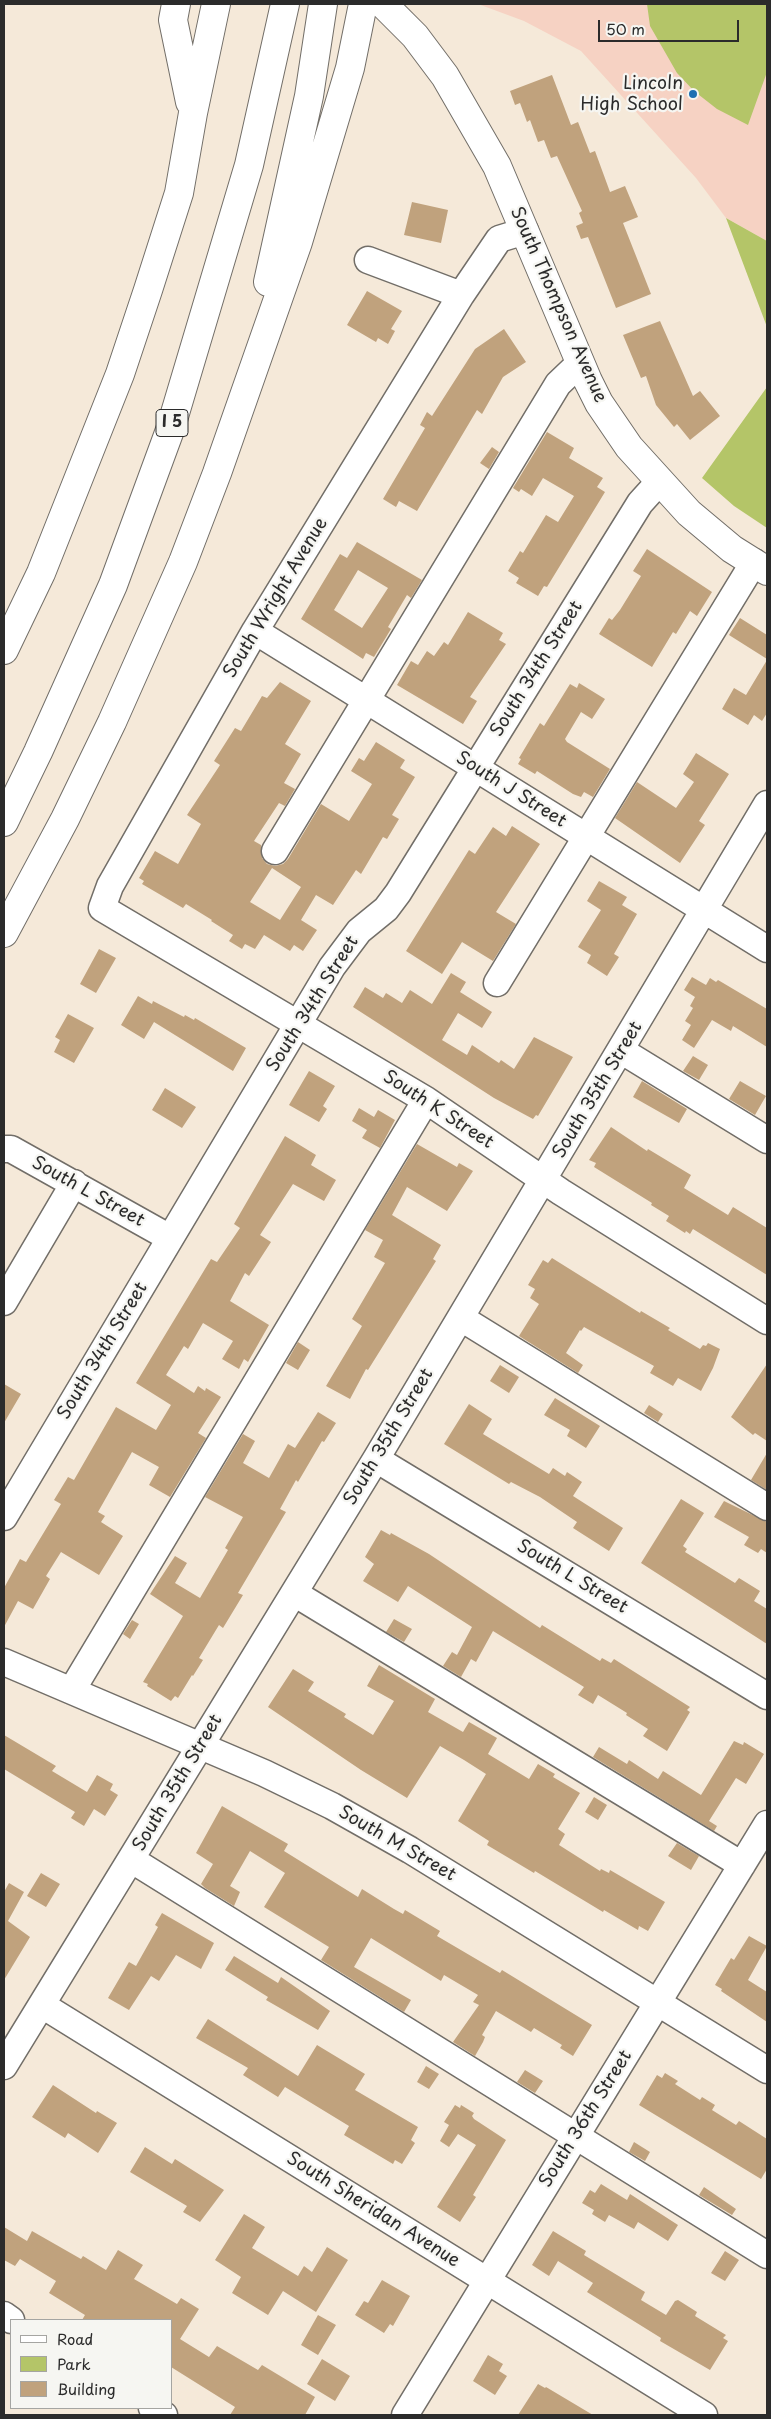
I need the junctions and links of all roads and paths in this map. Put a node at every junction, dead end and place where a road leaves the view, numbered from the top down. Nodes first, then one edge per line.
1 (176, 4) edge
2 (216, 4) edge
3 (285, 4) edge
4 (323, 4) edge
5 (364, 4) edge
6 (383, 4) edge
7 (193, 113) junction
8 (525, 231) junction
9 (368, 260) dead end
10 (461, 295) junction
11 (580, 363) junction
12 (240, 405) junction
13 (659, 482) junction
14 (760, 567) edge
15 (254, 631) junction
16 (4, 650) edge
17 (368, 702) junction
18 (475, 768) junction
19 (767, 804) edge
20 (4, 822) edge
21 (587, 838) junction
22 (275, 851) dead end
23 (102, 908) joint
24 (706, 911) junction
25 (4, 933) edge
26 (767, 949) edge
27 (497, 982) dead end
28 (298, 1024) junction
29 (622, 1051) junction
30 (426, 1100) junction
31 (767, 1140) edge
32 (4, 1149) edge
33 (543, 1179) junction
34 (74, 1183) junction
35 (170, 1238) junction
36 (4, 1302) edge
37 (461, 1318) junction
38 (767, 1320) edge
39 (376, 1459) junction
40 (767, 1507) edge
41 (4, 1517) edge
42 (294, 1593) junction
43 (4, 1662) edge
44 (72, 1690) junction
45 (767, 1696) edge
46 (200, 1746) junction
47 (767, 1824) edge
48 (132, 1860) junction
49 (742, 1865) junction
50 (658, 2002) junction
51 (42, 2005) junction
52 (13, 2031) edge
53 (4, 2066) edge
54 (767, 2070) edge
55 (576, 2136) junction
56 (767, 2255) edge
57 (487, 2281) junction
58 (415, 2412) edge
59 (704, 2415) edge

1 - 7 main road
2 - 7 main road
3 - 20 main road, I 5
4 - 12 main road
5 - 12 main road
6 - 8 main road, South Thompson Avenue
7 - 16 main road
8 - 10 street, South Wright Avenue
8 - 11 main road, South Thompson Avenue
9 - 10 street
10 - 15 street, South Wright Avenue
11 - 13 main road, South Thompson Avenue
11 - 17 street
12 - 25 main road
13 - 14 main road, South Thompson Avenue
13 - 18 street, South 34th Street
14 - 21 street
15 - 17 street, South J Street
15 - 23 street, South Wright Avenue
17 - 18 street, South J Street
17 - 22 street
18 - 21 street, South J Street
18 - 28 street, South 34th Street
19 - 24 street, South 35th Street
21 - 24 street, South J Street
21 - 27 street
23 - 28 street, South K Street
24 - 26 street, South J Street
24 - 29 street, South 35th Street
28 - 30 street, South K Street
28 - 35 street, South 34th Street
29 - 31 street
29 - 33 street, South 35th Street
30 - 33 street, South K Street
30 - 44 street
32 - 34 street, South L Street
33 - 37 street, South 35th Street
33 - 38 street, South K Street
34 - 35 street, South L Street
34 - 36 street
35 - 41 street, South 34th Street
37 - 39 street, South 35th Street
37 - 40 street
39 - 42 street, South 35th Street
39 - 45 street, South L Street
42 - 46 street, South 35th Street
42 - 49 street
43 - 44 street, South M Street
44 - 46 street, South M Street
46 - 48 street, South 35th Street
46 - 50 street, South M Street
47 - 49 street, South 36th Street
48 - 51 street, South 35th Street
48 - 55 street
49 - 50 street, South 36th Street
50 - 54 street, South M Street
50 - 55 street, South 36th Street
51 - 52 street, South 35th Street
51 - 57 street, South Sheridan Avenue
52 - 53 street, South 35th Street
55 - 56 street
55 - 57 street, South 36th Street
57 - 58 street, South 36th Street
57 - 59 street, South Sheridan Avenue

